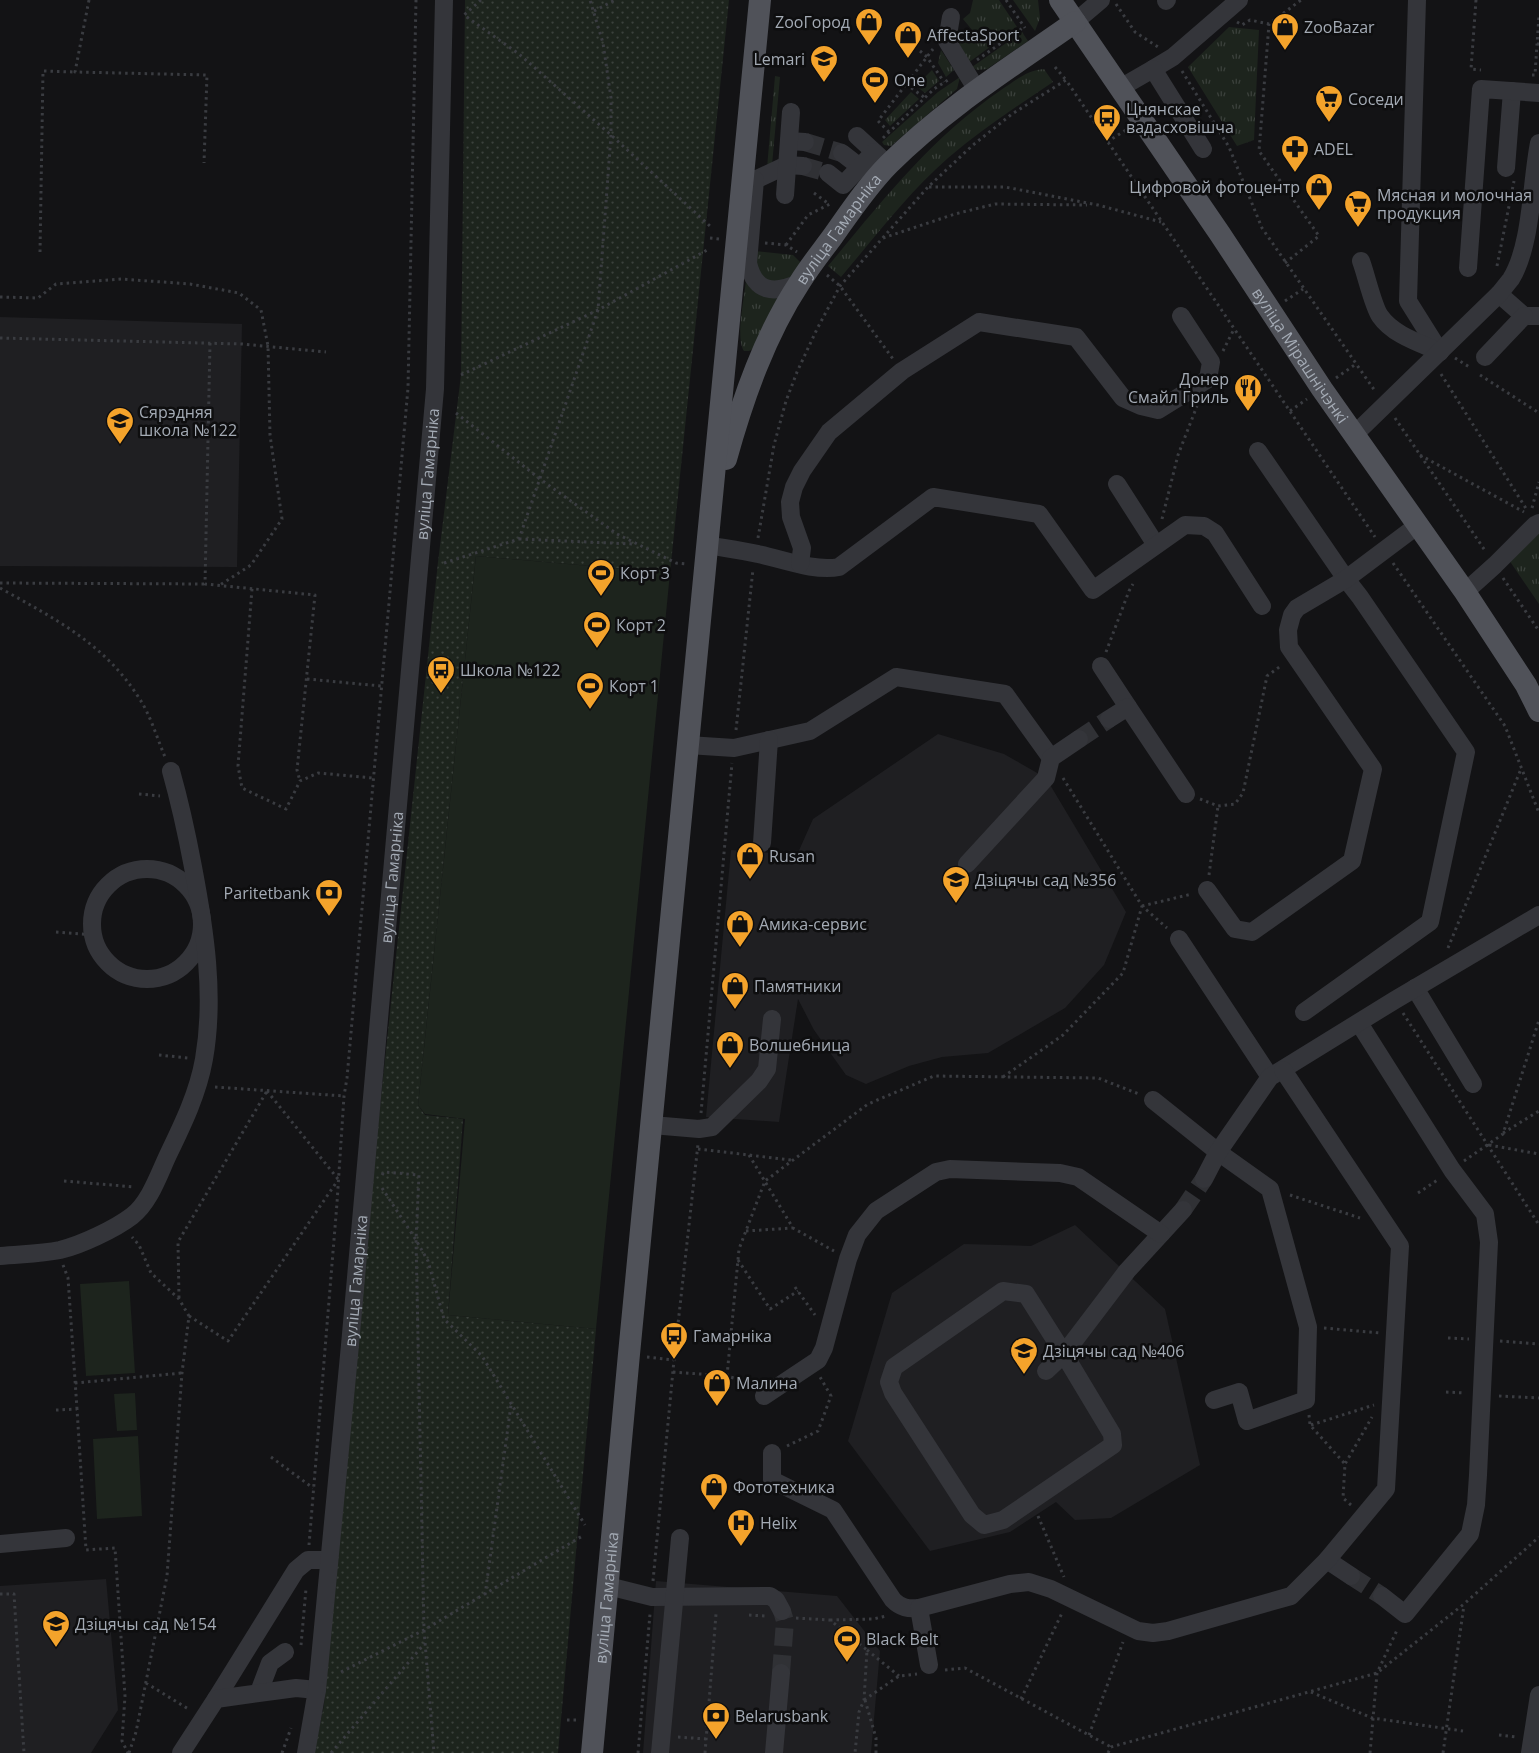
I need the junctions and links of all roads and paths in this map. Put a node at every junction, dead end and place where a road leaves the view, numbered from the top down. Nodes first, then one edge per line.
1 (89, 0) edge
2 (416, 0) edge
3 (444, 0) edge
4 (481, 0) edge
5 (590, 0) edge
6 (616, 0) edge
7 (760, 0) edge
8 (1006, 0) edge
9 (1060, 0) edge
10 (1108, 0) edge
11 (1239, 0) edge
12 (1301, 0) edge
13 (1417, 0) edge
14 (1476, 0) edge
15 (594, 11) junction
16 (1539, 16) edge
17 (951, 17) dead end
18 (1075, 22) junction
19 (1030, 34) dead end
20 (941, 43) junction
21 (1538, 44) edge
22 (920, 52) dead end
23 (927, 57) junction
24 (1173, 57) junction
25 (1055, 67) dead end
26 (1153, 68) junction
27 (1490, 71) dead end
28 (75, 72) junction
29 (1526, 74) dead end
30 (1066, 80) dead end
31 (944, 82) dead end
32 (906, 84) junction
33 (1120, 88) junction
34 (977, 90) junction
35 (1512, 91) junction
36 (1539, 93) edge
37 (925, 98) dead end
38 (791, 112) dead end
39 (861, 132) dead end
40 (889, 132) dead end
41 (611, 135) junction
42 (1539, 143) edge
43 (1203, 149) dead end
44 (796, 154) junction
45 (881, 159) junction
46 (204, 163) dead end
47 (1511, 170) joint
48 (856, 172) junction
49 (750, 180) junction
50 (928, 187) dead end
51 (814, 193) dead end
52 (785, 195) dead end
53 (829, 204) dead end
54 (1098, 205) junction
55 (1153, 209) dead end
56 (1162, 222) junction
57 (711, 227) dead end
58 (1533, 228) edge
59 (882, 238) dead end
60 (709, 249) dead end
61 (40, 252) dead end
62 (1361, 261) dead end
63 (1285, 262) junction
64 (1468, 268) dead end
65 (1496, 269) dead end
66 (799, 283) junction
67 (1499, 294) junction
68 (0, 297) edge
69 (598, 310) junction
70 (1181, 316) dead end
71 (1531, 316) edge
72 (0, 338) edge
73 (210, 343) junction
74 (268, 346) junction
75 (326, 352) dead end
76 (1485, 356) dead end
77 (1442, 358) junction
78 (461, 375) dead end
79 (1385, 406) junction
80 (456, 413) dead end
81 (1539, 413) edge
82 (1355, 434) junction
83 (1258, 451) dead end
84 (1420, 454) junction
85 (540, 479) junction
86 (1539, 482) edge
87 (1117, 484) dead end
88 (710, 516) junction
89 (1535, 520) edge
90 (1418, 525) junction
91 (518, 539) junction
92 (636, 544) junction
93 (707, 545) junction
94 (1156, 545) junction
95 (1384, 550) junction
96 (444, 562) dead end
97 (676, 563) dead end
98 (800, 564) junction
99 (1495, 565) junction
100 (1346, 579) junction
101 (0, 583) edge
102 (205, 584) junction
103 (220, 585) junction
104 (0, 588) edge
105 (252, 589) junction
106 (1465, 592) junction
107 (1262, 606) dead end
108 (1539, 631) edge
109 (1101, 666) dead end
110 (1267, 676) dead end
111 (307, 679) junction
112 (381, 686) junction
113 (1128, 707) junction
114 (1539, 710) edge
115 (1109, 719) tunnel mouth
116 (1079, 739) tunnel mouth
117 (769, 740) junction
118 (688, 745) junction
119 (1051, 758) junction
120 (1521, 768) junction
121 (171, 771) joint
122 (373, 778) junction
123 (300, 781) junction
124 (1186, 794) joint
125 (1218, 806) junction
126 (1539, 813) edge
127 (762, 843) dead end
128 (967, 864) dead end
129 (1207, 890) junction
130 (1142, 906) junction
131 (202, 915) junction
132 (1539, 915) edge
133 (56, 932) dead end
134 (92, 935) junction
135 (1179, 939) joint
136 (1437, 976) junction
137 (1415, 988) junction
138 (1395, 1000) junction
139 (1304, 1012) dead end
140 (772, 1019) dead end
141 (1539, 1020) edge
142 (1359, 1022) junction
143 (159, 1055) dead end
144 (204, 1059) junction
145 (1277, 1073) junction
146 (1002, 1077) junction
147 (1473, 1084) dead end
148 (198, 1086) junction
149 (268, 1091) junction
150 (344, 1096) junction
151 (1153, 1100) joint
152 (1539, 1110) edge
153 (652, 1125) junction
154 (1503, 1134) junction
155 (1488, 1145) junction
156 (698, 1149) dead end
157 (1218, 1152) junction
158 (1539, 1154) edge
159 (749, 1155) junction
160 (792, 1160) junction
161 (1452, 1170) junction
162 (339, 1179) junction
163 (1204, 1179) tunnel mouth
164 (377, 1180) dead end
165 (64, 1181) dead end
166 (765, 1181) junction
167 (380, 1185) dead end
168 (152, 1189) junction
169 (1270, 1189) junction
170 (1418, 1193) dead end
171 (1183, 1210) tunnel mouth
172 (1363, 1219) dead end
173 (1539, 1225) edge
174 (793, 1228) junction
175 (746, 1231) junction
176 (1162, 1234) junction
177 (416, 1240) junction
178 (139, 1246) dead end
179 (0, 1256) edge
180 (848, 1259) junction
181 (738, 1260) junction
182 (62, 1263) dead end
183 (795, 1287) dead end
184 (798, 1291) junction
185 (179, 1298) junction
186 (188, 1316) junction
187 (1308, 1327) junction
188 (828, 1334) junction
189 (1395, 1334) junction
190 (1485, 1340) junction
191 (1539, 1344) edge
192 (629, 1354) junction
193 (1064, 1354) junction
194 (674, 1360) dead end
195 (1046, 1371) dead end
196 (673, 1372) dead end
197 (182, 1373) junction
198 (728, 1376) junction
199 (75, 1383) junction
200 (1482, 1394) junction
201 (764, 1396) joint
202 (830, 1396) dead end
203 (1539, 1398) edge
204 (1214, 1400) dead end
205 (1306, 1400) junction
206 (512, 1405) junction
207 (77, 1408) junction
208 (56, 1410) dead end
209 (1310, 1426) junction
210 (772, 1453) joint
211 (271, 1457) dead end
212 (1345, 1464) junction
213 (314, 1488) junction
214 (1038, 1514) dead end
215 (1364, 1515) junction
216 (584, 1524) dead end
217 (584, 1535) dead end
218 (1539, 1537) edge
219 (66, 1538) dead end
220 (680, 1538) dead end
221 (0, 1544) edge
222 (308, 1560) junction
223 (330, 1560) junction
224 (1327, 1560) junction
225 (1063, 1571) dead end
226 (1351, 1576) tunnel mouth
227 (608, 1586) junction
228 (0, 1594) edge
229 (484, 1594) junction
230 (1382, 1596) tunnel mouth
231 (674, 1597) junction
232 (1069, 1597) junction
233 (1464, 1604) junction
234 (915, 1609) junction
235 (716, 1613) dead end
236 (1405, 1614) junction
237 (745, 1615) dead end
238 (782, 1615) junction
239 (830, 1620) junction
240 (1128, 1626) junction
241 (424, 1630) junction
242 (425, 1643) junction
243 (867, 1650) junction
244 (293, 1652) joint
245 (928, 1670) junction
246 (341, 1672) dead end
247 (780, 1673) tunnel mouth
248 (1377, 1673) junction
249 (899, 1676) junction
250 (146, 1683) junction
251 (317, 1690) junction
252 (1311, 1691) junction
253 (259, 1692) junction
254 (1539, 1695) edge
255 (216, 1699) junction
256 (1021, 1699) junction
257 (864, 1700) junction
258 (190, 1710) dead end
259 (1372, 1718) junction
260 (293, 1723) dead end
261 (1446, 1730) junction
262 (1463, 1731) dead end
263 (1089, 1735) junction
264 (678, 1737) dead end
265 (706, 1738) junction
266 (1112, 1748) junction
267 (24, 1753) edge
268 (128, 1753) edge
269 (181, 1753) edge
270 (282, 1753) edge
271 (306, 1753) edge
272 (331, 1753) edge
273 (434, 1753) edge
274 (592, 1753) edge
275 (660, 1753) edge
276 (705, 1753) edge
277 (774, 1753) edge
278 (855, 1753) edge
279 (876, 1753) edge
280 (1108, 1753) edge
281 (1370, 1753) edge
282 (1443, 1753) edge
283 (1530, 1753) edge

1 - 28 path
2 - 112 path
3 - 223 street, вуліца Гамарніка
4 - 41 path
5 - 15 path
6 - 15 path
7 - 49 main road, вуліца Гамарніка
8 - 19 path
9 - 18 main road, вуліца Мірашнічэнкі
10 - 18 street
10 - 24 path
11 - 24 street
12 - 63 path
13 - 77 street
14 - 27 path
15 - 41 path
16 - 21 path
17 - 20 street
18 - 33 main road, вуліца Мірашнічэнкі
18 - 34 main road, вуліца Гамарніка
20 - 23 path
20 - 34 street
21 - 29 path
22 - 23 path
23 - 31 path
23 - 32 path
24 - 26 street
24 - 63 path
25 - 30 path
26 - 33 street
26 - 43 street
28 - 46 path
28 - 61 path
32 - 37 path
32 - 40 path
33 - 82 main road, вуліца Мірашнічэнкі
34 - 45 main road, вуліца Гамарніка
35 - 36 street
35 - 47 street
35 - 64 street
38 - 44 street
39 - 45 street
41 - 57 path
41 - 69 path
42 - 58 street
44 - 49 street
44 - 52 street
45 - 48 street
45 - 66 main road, вуліца Гамарніка
47 - 65 path
48 - 48 street
49 - 66 street
49 - 88 main road, вуліца Гамарніка
50 - 54 path
51 - 53 path
54 - 56 path
54 - 59 path
55 - 56 path
56 - 95 path
58 - 67 street
60 - 69 path
62 - 77 street
63 - 79 path
66 - 88 main road, вуліца Гамарніка
67 - 71 street
67 - 77 street
68 - 74 path
69 - 78 path
69 - 85 path
70 - 98 street
71 - 76 street
72 - 73 path
73 - 74 path
73 - 102 path
74 - 75 path
74 - 103 path
77 - 79 street
77 - 81 path
77 - 89 path
79 - 82 street
79 - 84 path
80 - 85 path
82 - 90 main road, вуліца Мірашнічэнкі
83 - 100 street
84 - 89 path
84 - 99 path
85 - 91 path
85 - 92 path
86 - 89 path
87 - 94 street
88 - 93 main road, вуліца Гамарніка
89 - 99 street
90 - 95 street
90 - 106 main road, вуліца Мірашнічэнкі
91 - 92 path
91 - 96 path
92 - 97 path
93 - 98 street
93 - 118 main road, вуліца Гамарніка
94 - 98 street
94 - 107 street
95 - 100 street
95 - 120 path
99 - 106 street
99 - 108 path
100 - 129 street
100 - 139 street
101 - 102 path
102 - 103 path
103 - 105 path
104 - 121 path
105 - 111 path
105 - 123 path
106 - 114 main road, вуліца Мірашнічэнкі
109 - 113 street
110 - 125 path
111 - 112 path
111 - 123 path
112 - 122 path
113 - 115 street
113 - 124 street
116 - 119 street
117 - 118 street
117 - 119 street
117 - 127 street
118 - 153 main road, вуліца Гамарніка
119 - 128 street
119 - 130 path
120 - 126 path
120 - 136 path
121 - 131 street
122 - 123 path
122 - 150 path
124 - 125 path
125 - 129 path
129 - 130 path
130 - 135 path
130 - 146 path
131 - 134 street
131 - 134 street
131 - 144 street
132 - 136 street
133 - 134 path
135 - 145 street
136 - 137 street
137 - 138 street
137 - 147 street
138 - 142 street
138 - 155 path
140 - 153 street
141 - 154 path
142 - 145 street
142 - 161 street
143 - 144 path
144 - 148 street
145 - 157 street
145 - 189 street
146 - 151 path
146 - 160 path
148 - 149 path
148 - 168 street
149 - 150 path
149 - 162 path
149 - 185 path
150 - 162 path
151 - 157 street
152 - 154 path
153 - 192 main road, вуліца Гамарніка
154 - 155 path
155 - 158 path
155 - 161 path
155 - 173 path
156 - 159 path
157 - 163 street
157 - 169 street
159 - 160 path
159 - 166 path
160 - 166 path
161 - 170 path
161 - 190 street
162 - 186 path
162 - 213 path
164 - 177 path
165 - 168 path
166 - 174 path
166 - 175 path
167 - 177 path
168 - 179 street
169 - 172 path
169 - 187 street
171 - 176 street
174 - 175 path
174 - 180 path
175 - 181 path
176 - 180 street
176 - 193 street
177 - 206 path
177 - 241 path
178 - 185 path
180 - 188 street
181 - 184 path
181 - 198 path
182 - 199 path
183 - 184 path
184 - 188 path
185 - 186 path
186 - 197 path
187 - 189 path
187 - 205 street
188 - 201 street
189 - 215 street
190 - 191 path
190 - 200 street
192 - 194 path
192 - 227 main road, вуліца Гамарніка
193 - 193 street
193 - 195 street
196 - 198 path
197 - 199 path
197 - 250 path
198 - 201 path
199 - 207 path
200 - 203 path
200 - 236 street
202 - 210 path
204 - 205 street
205 - 209 path
206 - 216 path
206 - 229 path
207 - 208 path
207 - 268 path
209 - 212 path
209 - 212 path
210 - 234 street
211 - 213 path
212 - 215 path
213 - 222 path
214 - 225 path
215 - 224 street
217 - 229 path
218 - 233 path
219 - 221 street
220 - 231 street
222 - 223 street
222 - 244 path
222 - 255 street
223 - 251 street, вуліца Гамарніка
224 - 226 street
224 - 240 street
227 - 231 street
227 - 274 main road, вуліца Гамарніка
228 - 267 path
229 - 241 path
230 - 236 street
231 - 238 street
231 - 275 street
232 - 234 street
232 - 240 street
232 - 256 path
233 - 248 path
233 - 261 path
234 - 239 path
234 - 245 street
235 - 265 path
236 - 248 path
237 - 238 path
238 - 239 path
239 - 243 path
240 - 263 path
241 - 242 path
241 - 246 path
242 - 272 path
242 - 273 path
243 - 249 path
243 - 257 path
244 - 253 street
245 - 249 path
245 - 256 path
247 - 277 street
248 - 252 path
248 - 259 path
249 - 257 path
250 - 258 path
250 - 268 path
251 - 253 street
251 - 271 street, вуліца Гамарніка
252 - 259 path
252 - 266 path
253 - 255 street
254 - 283 street
255 - 269 street
256 - 263 path
257 - 278 path
257 - 279 path
259 - 261 path
259 - 281 path
260 - 270 path
261 - 262 path
261 - 282 path
263 - 266 path
264 - 265 path
265 - 276 path
266 - 280 path

